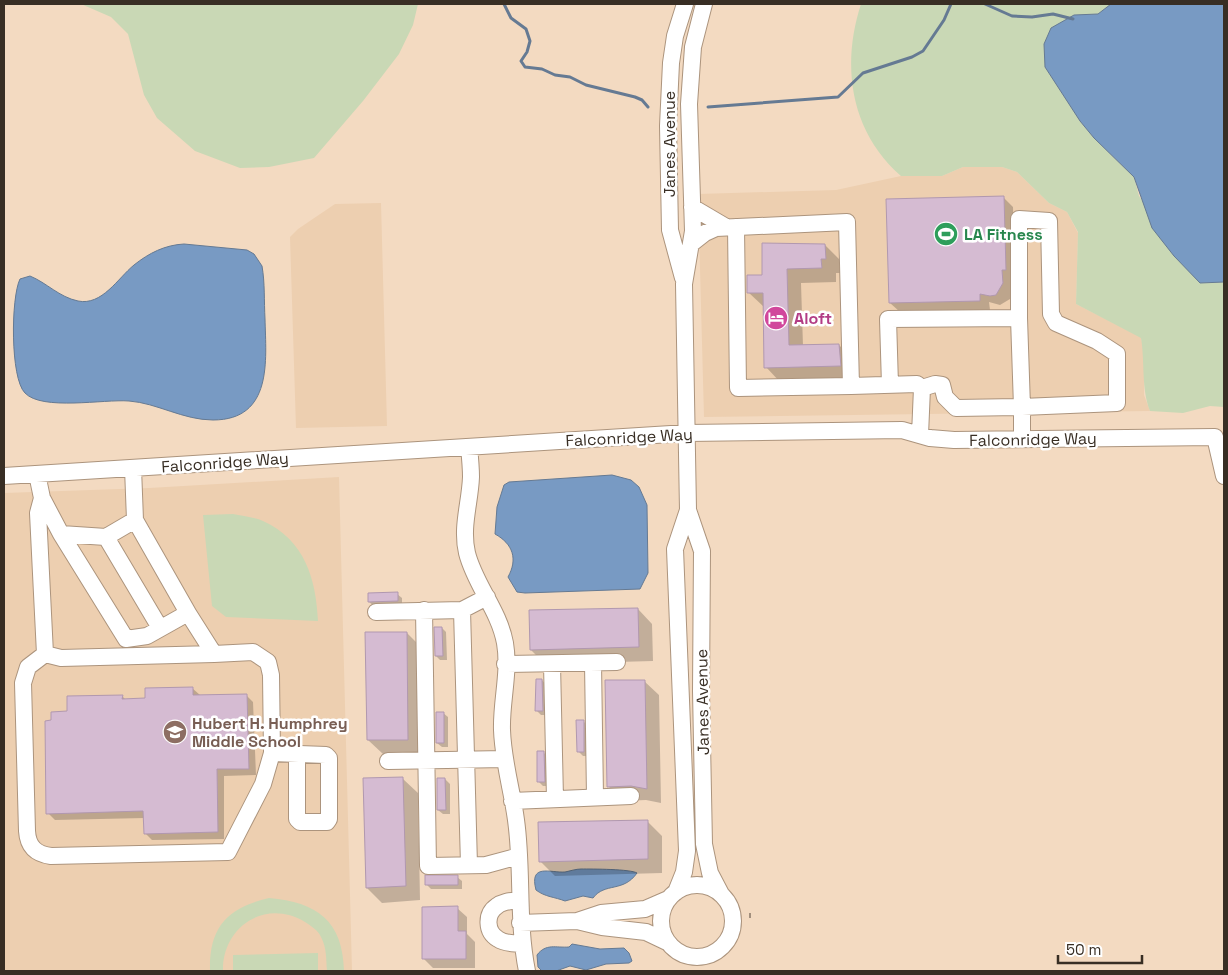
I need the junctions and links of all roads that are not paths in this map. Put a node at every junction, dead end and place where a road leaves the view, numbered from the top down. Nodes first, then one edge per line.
1 (685, 4) edge
2 (704, 4) edge
3 (692, 207) junction
4 (731, 227) junction
5 (691, 244) junction
6 (684, 284) junction
7 (1018, 318) junction
8 (890, 385) junction
9 (850, 386) junction
10 (922, 388) junction
11 (1022, 407) junction
12 (687, 433) junction
13 (920, 435) junction
14 (1022, 439) junction
15 (469, 447) junction
16 (133, 468) junction
17 (37, 474) junction
18 (4, 476) edge
19 (1224, 476) edge
20 (42, 498) junction
21 (688, 510) junction
22 (135, 520) junction
23 (61, 534) junction
24 (106, 537) junction
25 (486, 598) junction
26 (424, 610) junction
27 (462, 610) junction
28 (376, 612) dead end
29 (188, 613) junction
30 (160, 628) junction
31 (45, 654) junction
32 (214, 654) junction
33 (617, 662) dead end
34 (593, 663) junction
35 (505, 664) junction
36 (552, 664) junction
37 (272, 754) junction
38 (297, 754) dead end
39 (466, 759) junction
40 (505, 759) junction
41 (426, 760) junction
42 (388, 761) dead end
43 (631, 796) dead end
44 (594, 797) junction
45 (555, 799) junction
46 (512, 801) junction
47 (519, 856) junction
48 (469, 865) junction
49 (721, 894) junction
50 (672, 896) junction
51 (520, 900) junction
52 (577, 921) junction
53 (520, 923) junction
54 (667, 942) junction
55 (521, 944) junction
56 (688, 964) edge
57 (705, 964) edge
58 (527, 971) edge

1 - 6 street, Janes Avenue
2 - 3 street, Janes Avenue
3 - 4 street
3 - 5 street, Janes Avenue
4 - 5 street
4 - 9 street
4 - 9 street
5 - 6 street, Janes Avenue
6 - 12 street, Janes Avenue
7 - 8 street
7 - 11 street
7 - 11 street
8 - 9 street
8 - 10 street
10 - 11 street
10 - 13 street
11 - 14 street
12 - 13 street, Falconridge Way
12 - 15 street, Falconridge Way
12 - 21 street, Janes Avenue
13 - 14 street, Falconridge Way
14 - 19 street, Falconridge Way
15 - 16 street, Falconridge Way
15 - 25 street
16 - 17 street, Falconridge Way
16 - 22 street
17 - 18 street, Falconridge Way
17 - 20 street
20 - 23 street
20 - 31 street
21 - 49 street, Janes Avenue
21 - 50 street, Janes Avenue
22 - 24 street
22 - 29 street
23 - 24 street
23 - 30 street
24 - 30 street
25 - 27 street
25 - 35 street
26 - 27 street
26 - 28 street
26 - 41 street
27 - 39 street
29 - 30 street
29 - 32 street
31 - 32 street
31 - 37 street
32 - 37 street
33 - 34 street
34 - 36 street
34 - 44 street
35 - 36 street
35 - 40 street
36 - 45 street
37 - 38 street
39 - 40 street
39 - 41 street
39 - 48 street
40 - 46 street
41 - 42 street
41 - 48 street
43 - 44 street
44 - 45 street
45 - 46 street
46 - 47 street
47 - 48 street
47 - 51 street
49 - 50 street
49 - 57 street, Janes Avenue
50 - 52 street
50 - 54 street, Janes Avenue
51 - 53 street
51 - 55 street
52 - 53 street
52 - 54 street
53 - 55 street
54 - 56 street, Janes Avenue
55 - 58 street
56 - 57 street, Janes Avenue

